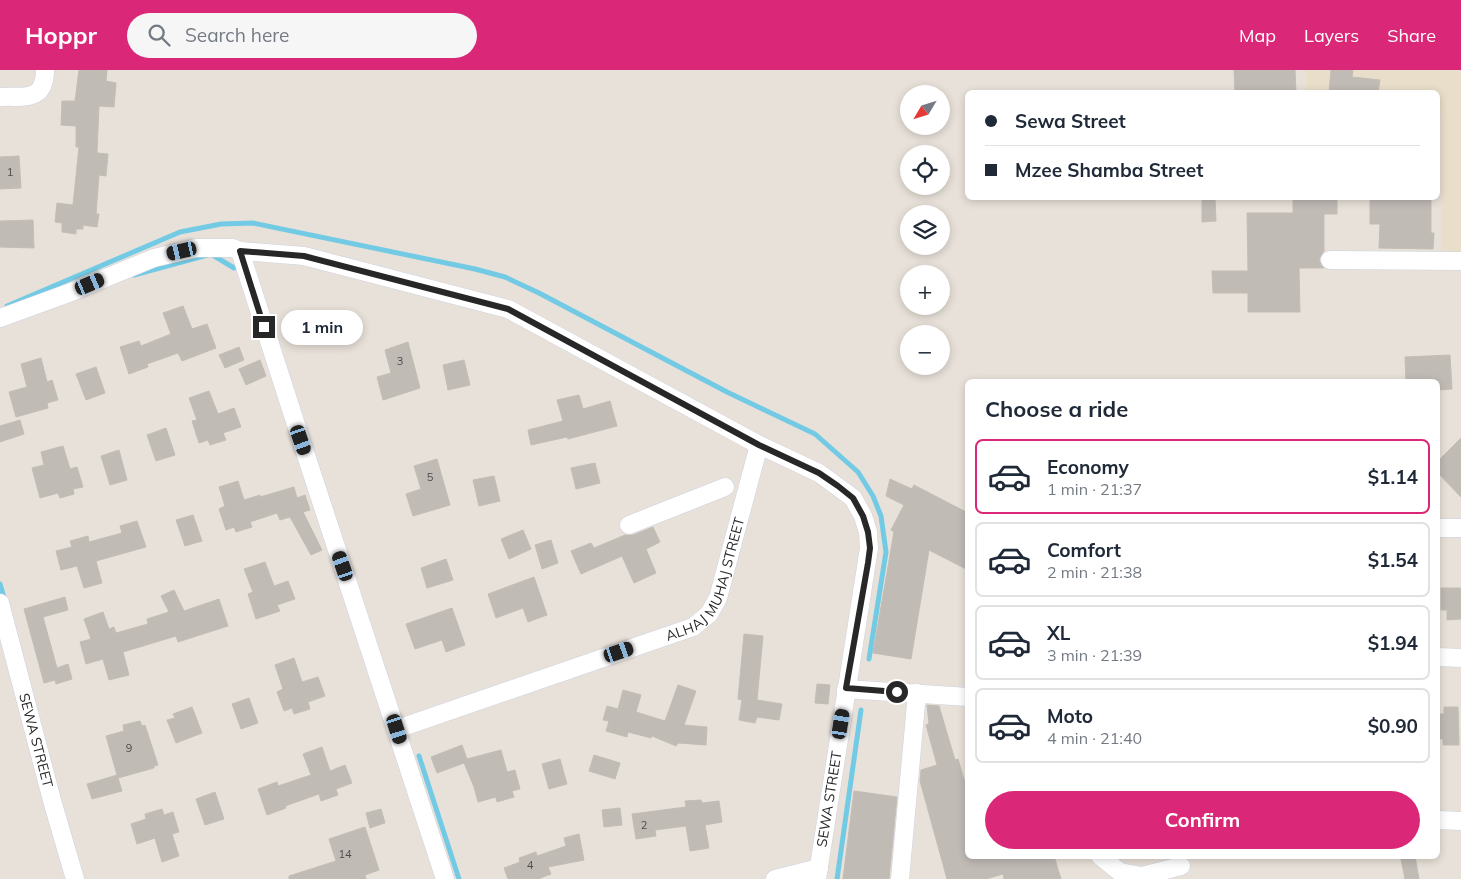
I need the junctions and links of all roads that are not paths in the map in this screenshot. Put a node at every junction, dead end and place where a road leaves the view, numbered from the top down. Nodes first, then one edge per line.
1 (45, 70) edge
2 (0, 97) edge
3 (240, 251) junction
4 (1330, 260) dead end
5 (1461, 262) edge
6 (0, 318) edge
7 (759, 445) junction
8 (725, 487) dead end
9 (629, 525) dead end
10 (1440, 528) edge
11 (1461, 528) edge
12 (0, 603) edge
13 (1440, 657) edge
14 (1461, 658) edge
15 (846, 688) junction
16 (917, 693) junction
17 (965, 697) edge
18 (397, 729) junction
19 (1440, 820) edge
20 (1461, 821) edge
21 (1104, 859) edge
22 (1182, 867) edge
23 (818, 874) edge
24 (75, 879) edge
25 (446, 879) edge
26 (774, 879) edge
27 (900, 879) edge

1 - 2 street
3 - 6 street, SEWA STREET
3 - 7 street, SEWA STREET
3 - 18 street
4 - 5 street
7 - 15 street, SEWA STREET
7 - 18 street, ALHAJ MUHAJ STREET
8 - 9 street
10 - 11 street
12 - 24 street, SEWA STREET
13 - 14 street
15 - 16 street
15 - 23 street, SEWA STREET
16 - 17 street
16 - 27 street
18 - 25 street
19 - 20 street
21 - 22 street
23 - 26 street

